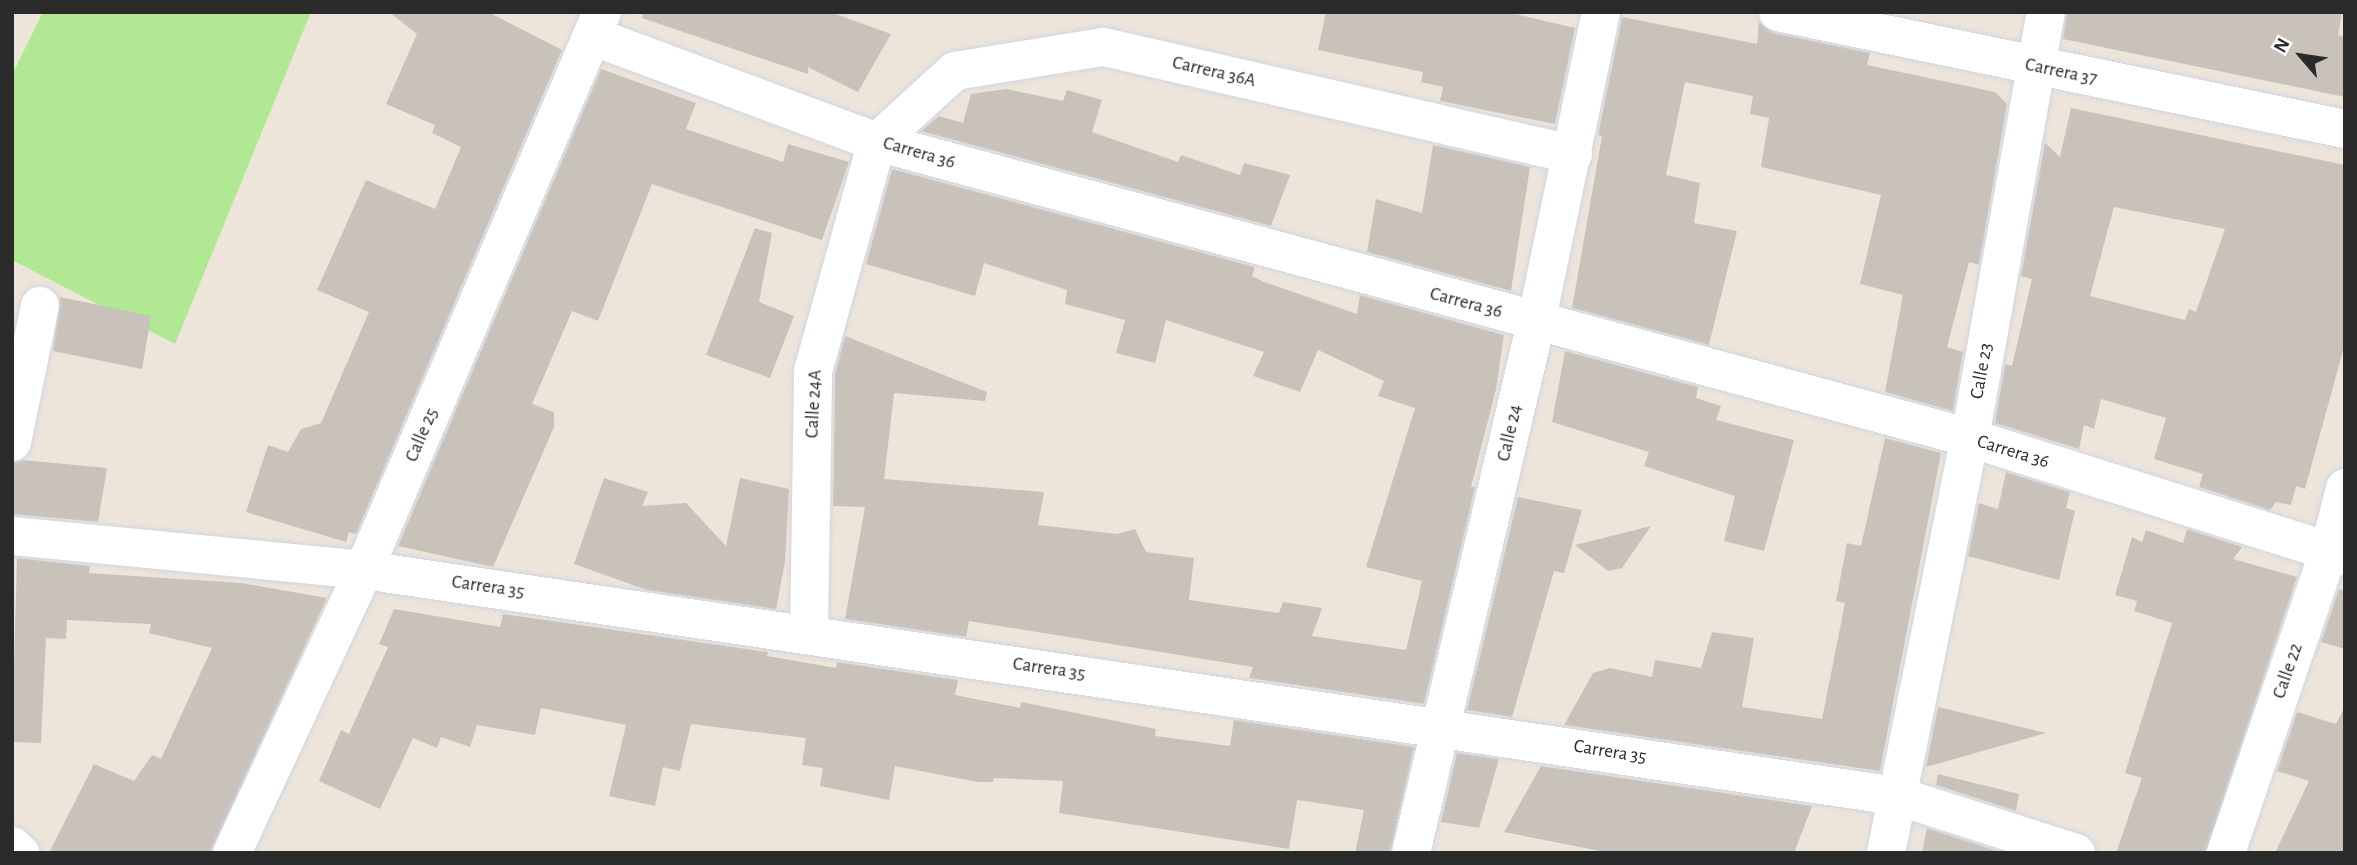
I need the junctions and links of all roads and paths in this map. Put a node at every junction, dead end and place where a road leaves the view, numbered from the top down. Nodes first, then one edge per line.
1 (1601, 12) edge
2 (1778, 12) edge
3 (2046, 12) edge
4 (597, 24) edge
5 (2038, 67) junction
6 (2345, 129) edge
7 (877, 142) junction
8 (1573, 154) junction
9 (40, 306) dead end
10 (1536, 323) junction
11 (1970, 438) junction
12 (12, 442) edge
13 (2345, 488) edge
14 (12, 536) edge
15 (2337, 553) edge
16 (364, 569) junction
17 (809, 634) junction
18 (1440, 726) junction
19 (1897, 796) junction
20 (12, 846) edge
21 (20, 853) edge
22 (232, 853) edge
23 (1411, 853) edge
24 (1886, 853) edge
25 (2077, 853) edge
26 (2226, 853) edge

1 - 8 street, Calle 24
2 - 5 street, Carrera 37
3 - 5 street, Calle 23
4 - 7 street, Carrera 36
4 - 16 street, Calle 25
5 - 6 street, Carrera 37
5 - 11 street, Calle 23
7 - 8 street, Carrera 36A
7 - 10 street, Carrera 36
7 - 17 street, Calle 24A
8 - 10 street, Calle 24
9 - 12 street
10 - 11 street, Carrera 36
10 - 18 street, Calle 24
11 - 15 street, Carrera 36
11 - 19 street, Calle 23
13 - 15 street, Calle 22
14 - 16 street, Carrera 35
15 - 26 street, Calle 22
16 - 17 street, Carrera 35
16 - 22 street, Calle 25
17 - 18 street, Carrera 35
18 - 19 street, Carrera 35
18 - 23 street, Calle 24
19 - 24 street, Calle 23
19 - 25 street, Carrera 35
20 - 21 street

